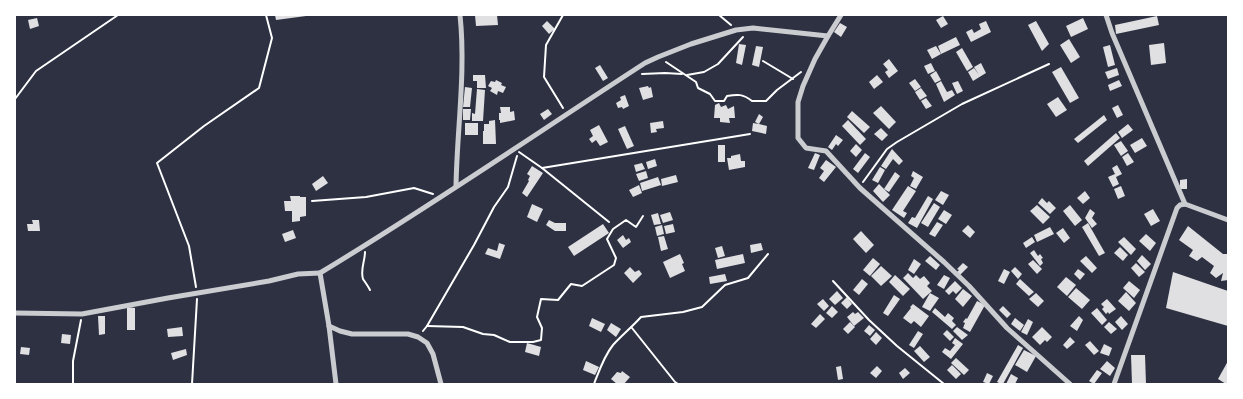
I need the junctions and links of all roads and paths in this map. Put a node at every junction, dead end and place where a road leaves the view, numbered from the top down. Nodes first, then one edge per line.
1 (118, 15) edge
2 (266, 15) edge
3 (460, 15) edge
4 (563, 15) edge
5 (719, 15) edge
6 (841, 15) edge
7 (1106, 15) edge
8 (753, 28) junction
9 (736, 30) junction
10 (828, 36) junction
11 (658, 57) junction
12 (763, 61) dead end
13 (1049, 64) dead end
14 (801, 72) dead end
15 (629, 73) junction
16 (684, 74) junction
17 (793, 78) junction
18 (15, 99) edge
19 (567, 114) junction
20 (750, 134) dead end
21 (542, 168) junction
22 (456, 186) junction
23 (860, 188) junction
24 (442, 197) junction
25 (312, 201) dead end
26 (1185, 204) junction
27 (643, 216) dead end
28 (1228, 220) edge
29 (609, 222) dead end
30 (366, 245) junction
31 (768, 254) dead end
32 (320, 273) junction
33 (832, 281) dead end
34 (370, 290) dead end
35 (197, 293) junction
36 (15, 313) edge
37 (82, 314) junction
38 (329, 326) junction
39 (427, 326) junction
40 (631, 328) junction
41 (418, 337) junction
42 (73, 384) edge
43 (192, 384) edge
44 (336, 384) edge
45 (441, 384) edge
46 (594, 384) edge
47 (678, 384) edge
48 (944, 384) edge
49 (1070, 384) edge
50 (1114, 384) edge

1 - 18 path
2 - 35 path
3 - 22 street
4 - 19 path
5 - 9 path
6 - 10 street
7 - 26 street
8 - 9 street
8 - 10 street
8 - 16 path
9 - 11 street
10 - 23 street
11 - 15 street
11 - 16 path
12 - 17 path
13 - 23 path
14 - 17 path
15 - 16 path
15 - 19 street
16 - 17 path
19 - 22 street
20 - 21 path
21 - 29 path
21 - 39 path
22 - 24 street
23 - 49 street
24 - 25 path
24 - 30 street
26 - 28 street
26 - 50 street
27 - 39 path
30 - 32 street
30 - 34 path
31 - 40 path
32 - 35 street
32 - 38 street
33 - 48 path
35 - 37 street
35 - 43 path
36 - 37 street
37 - 42 path
38 - 41 street
38 - 44 street
39 - 41 path
40 - 46 path
40 - 47 path
41 - 45 street

